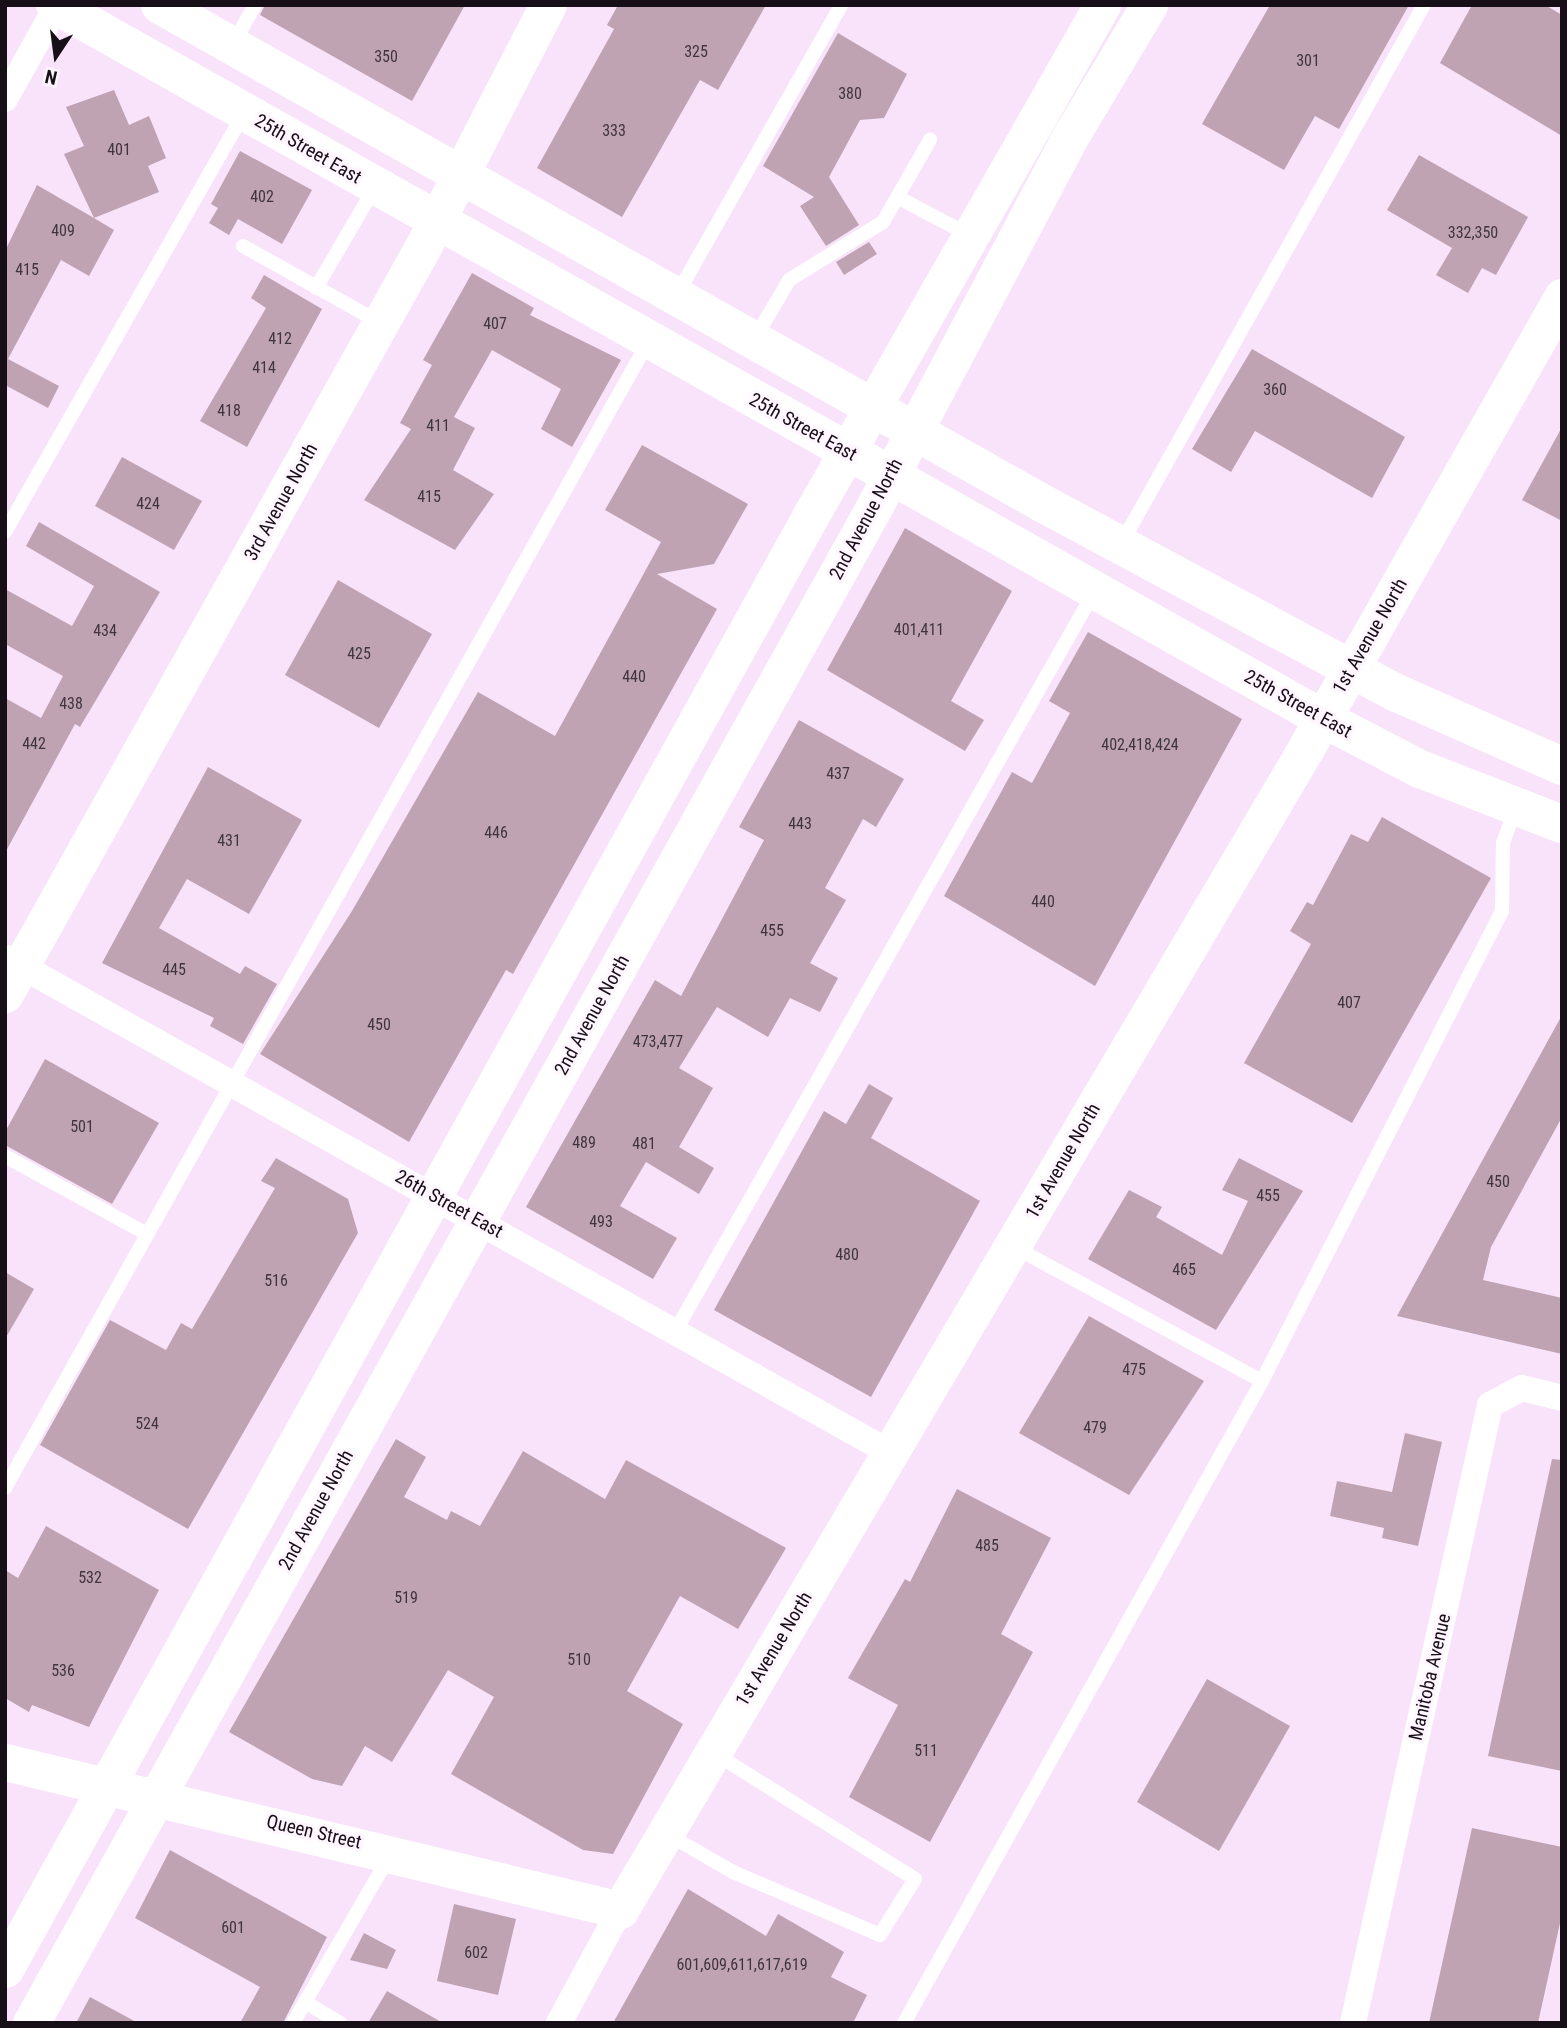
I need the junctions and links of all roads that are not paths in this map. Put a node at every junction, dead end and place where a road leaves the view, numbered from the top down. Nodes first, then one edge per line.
1 (160, 5) edge
2 (255, 5) edge
3 (548, 5) edge
4 (841, 5) edge
5 (1102, 5) edge
6 (1149, 5) edge
7 (1424, 5) edge
8 (56, 6) edge
9 (232, 46) junction
10 (5, 99) edge
11 (243, 113) junction
12 (930, 139) dead end
13 (456, 175) junction
14 (375, 187) junction
15 (897, 197) junction
16 (435, 221) junction
17 (969, 235) junction
18 (243, 246) dead end
19 (316, 288) junction
20 (675, 297) junction
21 (1562, 297) edge
22 (381, 323) junction
23 (649, 341) junction
24 (753, 341) junction
25 (872, 408) junction
26 (913, 429) junction
27 (848, 452) junction
28 (891, 476) junction
29 (5, 532) edge
30 (1120, 545) junction
31 (1094, 592) junction
32 (1351, 669) junction
33 (1322, 718) junction
34 (1562, 766) edge
35 (1515, 810) junction
36 (1562, 824) edge
37 (11, 972) edge
38 (229, 1081) junction
39 (5, 1156) edge
40 (433, 1196) junction
41 (477, 1220) junction
42 (145, 1233) junction
43 (1013, 1246) junction
44 (676, 1331) junction
45 (1262, 1381) junction
46 (1562, 1398) edge
47 (891, 1452) junction
48 (5, 1488) edge
49 (713, 1752) junction
50 (5, 1762) edge
51 (109, 1783) junction
52 (158, 1795) junction
53 (665, 1833) junction
54 (392, 1850) junction
55 (620, 1910) junction
56 (5, 1969) edge
57 (305, 2002) junction
58 (31, 2023) edge
59 (293, 2023) edge
60 (340, 2023) edge
61 (559, 2023) edge
62 (904, 2023) edge
63 (1353, 2023) edge

1 - 9 main road
2 - 9 lane
3 - 13 main road, 3rd Avenue North
4 - 20 lane
5 - 17 main road
6 - 26 main road, 2nd Avenue North
7 - 30 lane
8 - 10 street
8 - 11 main road, 25th Street East
9 - 13 main road
11 - 14 main road, 25th Street East
11 - 29 lane
12 - 15 lane
13 - 16 main road, 3rd Avenue North
13 - 20 main road
14 - 16 main road, 25th Street East
14 - 19 lane
15 - 17 lane
15 - 24 lane
16 - 22 main road, 3rd Avenue North
16 - 23 main road, 25th Street East
17 - 25 main road
18 - 19 lane
19 - 22 lane
20 - 24 main road
21 - 32 main road, 1st Avenue North
22 - 37 main road, 3rd Avenue North
23 - 27 main road, 25th Street East
23 - 38 lane
24 - 25 main road
25 - 26 main road
25 - 27 main road
26 - 28 main road, 2nd Avenue North
26 - 30 main road
27 - 28 main road, 25th Street East
27 - 40 main road
28 - 31 main road, 25th Street East
28 - 41 main road, 2nd Avenue North
30 - 32 main road
31 - 33 main road, 25th Street East
31 - 44 lane
32 - 33 main road, 1st Avenue North
32 - 34 main road
33 - 35 main road, 25th Street East
33 - 43 main road, 1st Avenue North
35 - 36 main road, 25th Street East
35 - 45 lane
37 - 38 street, 26th Street East
38 - 40 street, 26th Street East
38 - 42 lane
39 - 42 lane
40 - 41 street, 26th Street East
40 - 51 main road
41 - 44 street, 26th Street East
41 - 52 main road, 2nd Avenue North
42 - 48 lane
43 - 45 lane
43 - 47 main road, 1st Avenue North
44 - 47 street, 26th Street East
45 - 62 lane
46 - 63 street, Manitoba Avenue
47 - 49 main road, 1st Avenue North
49 - 53 main road, 1st Avenue North
49 - 53 lane
50 - 51 main road, Queen Street
51 - 52 main road, Queen Street
51 - 56 main road
52 - 54 main road, Queen Street
52 - 58 main road, 2nd Avenue North
53 - 55 main road, 1st Avenue North
54 - 55 main road, Queen Street
54 - 57 lane
55 - 61 street, 1st Avenue North
57 - 59 lane
57 - 60 lane

